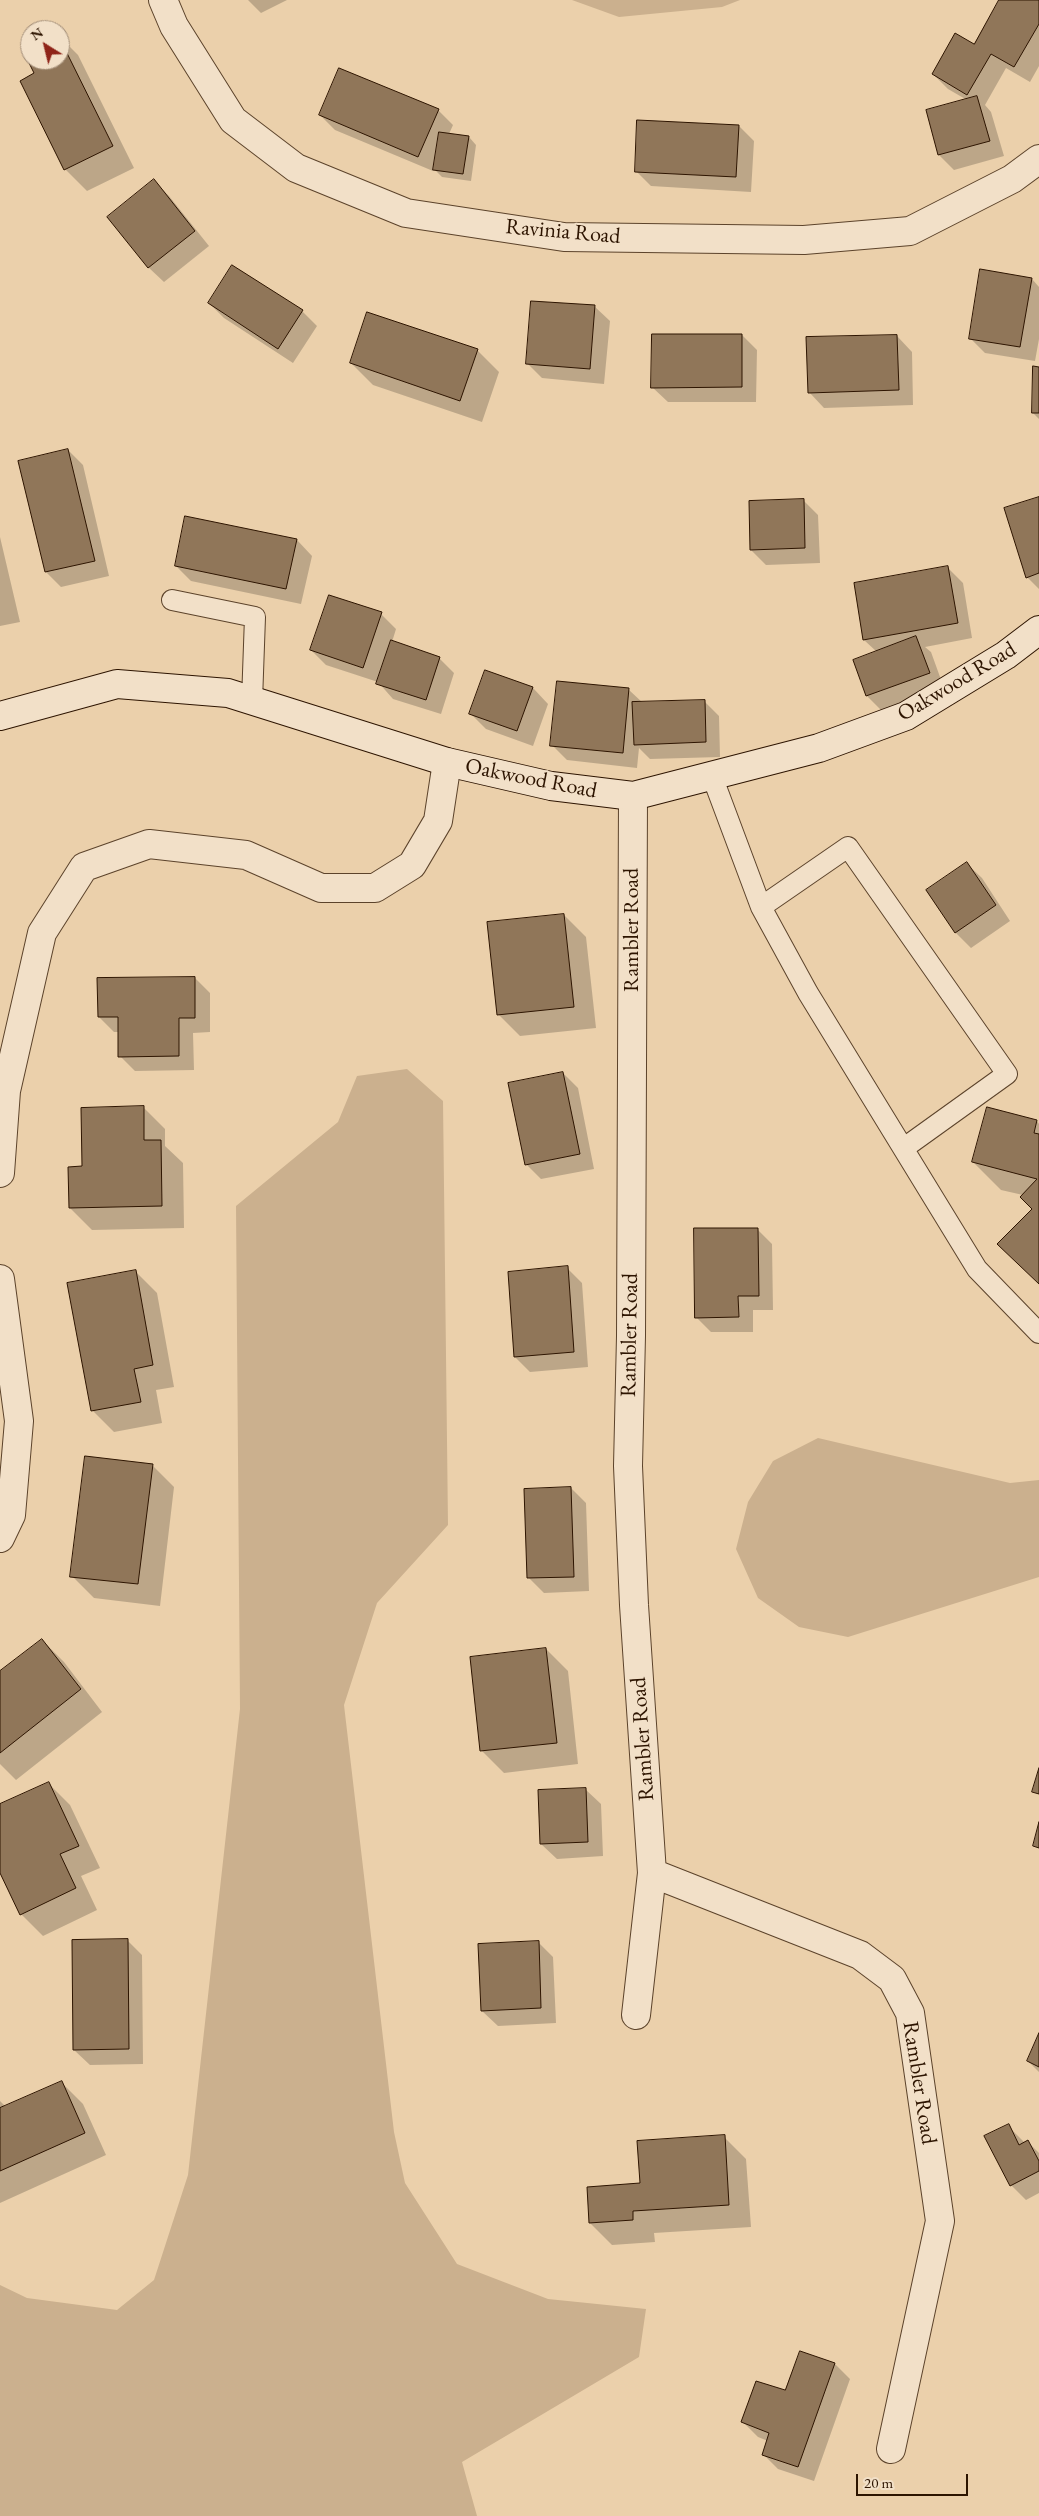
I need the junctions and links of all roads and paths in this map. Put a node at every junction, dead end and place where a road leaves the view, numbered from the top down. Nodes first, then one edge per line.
1 (163, 0) edge
2 (1039, 159) edge
3 (172, 600) dead end
4 (1039, 630) edge
5 (252, 701) junction
6 (0, 716) edge
7 (447, 762) junction
8 (712, 776) junction
9 (633, 796) junction
10 (761, 907) junction
11 (904, 1148) junction
12 (0, 1173) edge
13 (0, 1279) edge
14 (1039, 1333) edge
15 (0, 1538) edge
16 (652, 1872) junction
17 (636, 2015) dead end
18 (891, 2449) dead end

1 - 2 street, Ravinia Road
3 - 5 lane
4 - 8 street, Oakwood Road
5 - 6 street, Oakwood Road
5 - 7 street, Oakwood Road
7 - 9 street, Oakwood Road
7 - 12 street
8 - 9 street, Oakwood Road
8 - 10 lane
9 - 16 street, Rambler Road
10 - 11 lane
10 - 11 lane
11 - 14 lane
13 - 15 street
16 - 17 street, Rambler Road
16 - 18 street, Rambler Road

